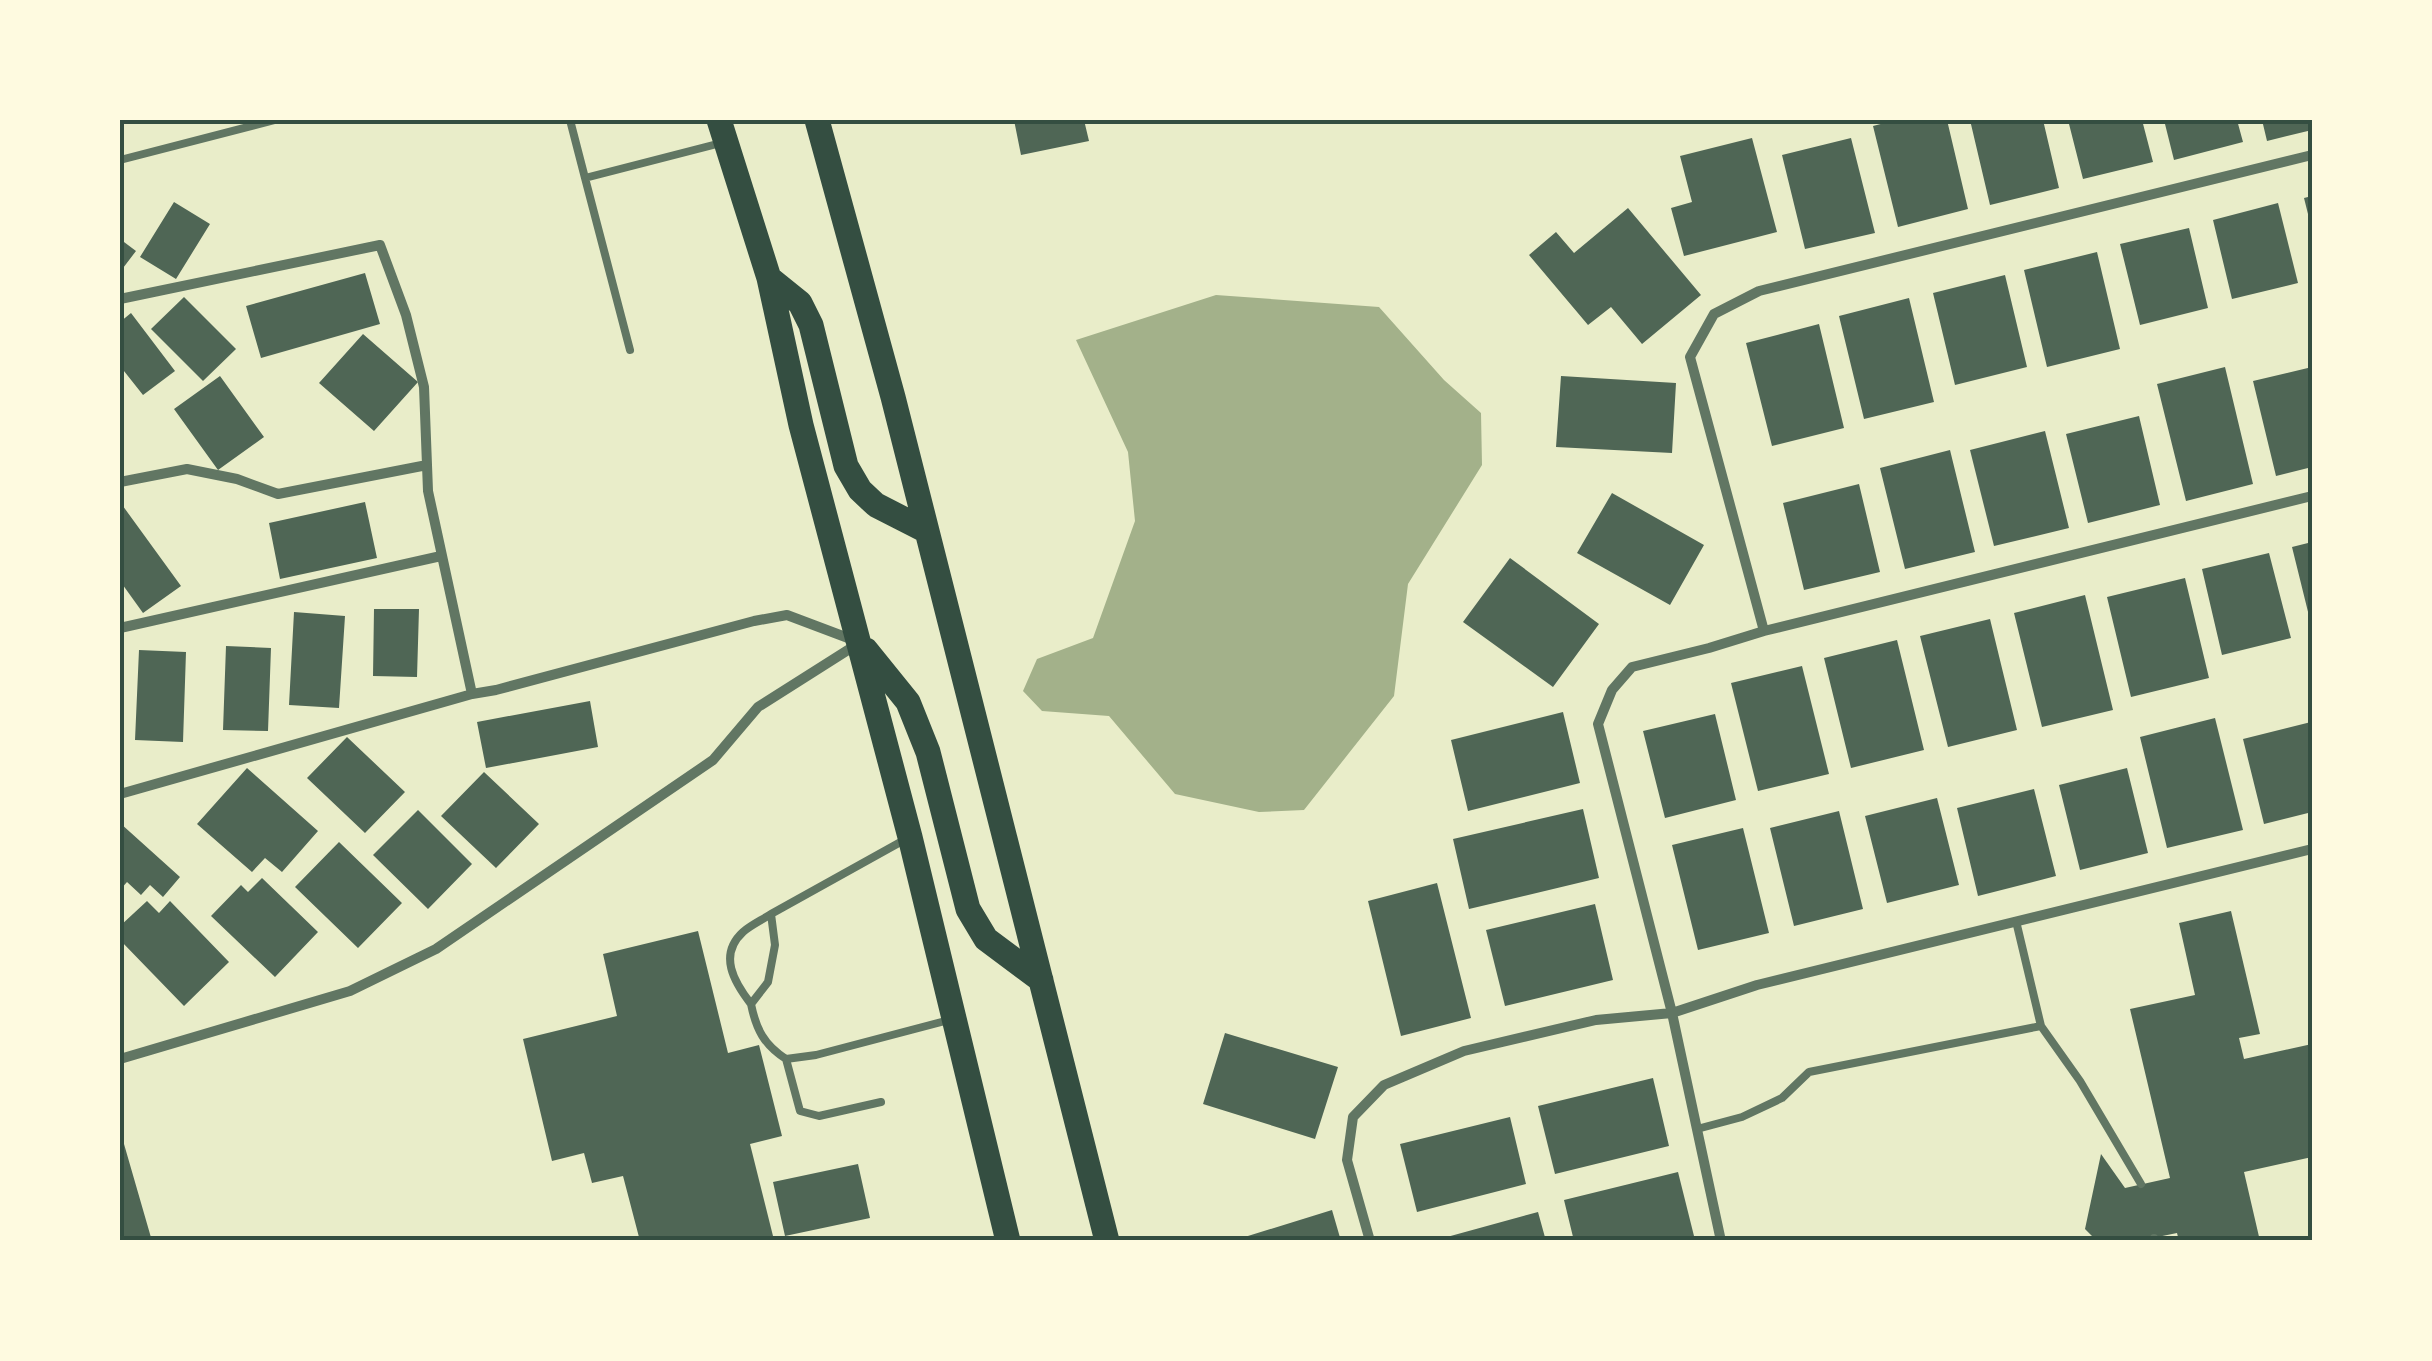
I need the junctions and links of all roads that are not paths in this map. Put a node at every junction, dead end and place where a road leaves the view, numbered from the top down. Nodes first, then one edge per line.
1 (276, 120) edge
2 (570, 120) edge
3 (817, 120) edge
4 (722, 131) edge
5 (2312, 155) edge
6 (120, 160) edge
7 (585, 178) junction
8 (769, 278) junction
9 (120, 299) edge
10 (630, 350) dead end
11 (427, 464) junction
12 (120, 482) edge
13 (2312, 496) edge
14 (927, 531) junction
15 (440, 556) junction
16 (120, 628) edge
17 (1764, 631) junction
18 (860, 642) junction
19 (472, 694) junction
20 (120, 794) edge
21 (910, 836) junction
22 (2312, 849) edge
23 (771, 914) junction
24 (2016, 922) junction
25 (1041, 980) junction
26 (751, 1004) junction
27 (1672, 1013) junction
28 (954, 1019) junction
29 (2041, 1026) junction
30 (120, 1060) edge
31 (786, 1060) junction
32 (880, 1102) dead end
33 (1697, 1130) junction
34 (2142, 1184) dead end
35 (1008, 1241) edge
36 (1107, 1241) edge
37 (1370, 1241) edge
38 (1722, 1241) edge

1 - 6 lane
2 - 7 lane
3 - 14 main road
4 - 7 lane
4 - 8 main road
5 - 17 street
7 - 10 lane
8 - 14 main road
8 - 18 main road
9 - 11 street
11 - 12 street
11 - 15 street
13 - 17 street
14 - 25 main road
15 - 16 street
15 - 19 street
17 - 27 street
18 - 19 street
18 - 21 main road
18 - 25 main road
18 - 30 street
19 - 20 street
21 - 23 lane
21 - 28 main road
22 - 24 street
23 - 26 lane
23 - 26 lane
24 - 27 street
24 - 29 lane
25 - 36 main road
26 - 31 lane
27 - 33 street
27 - 37 street
28 - 31 lane
28 - 35 main road
29 - 33 lane
29 - 34 lane
31 - 32 lane
33 - 38 street

